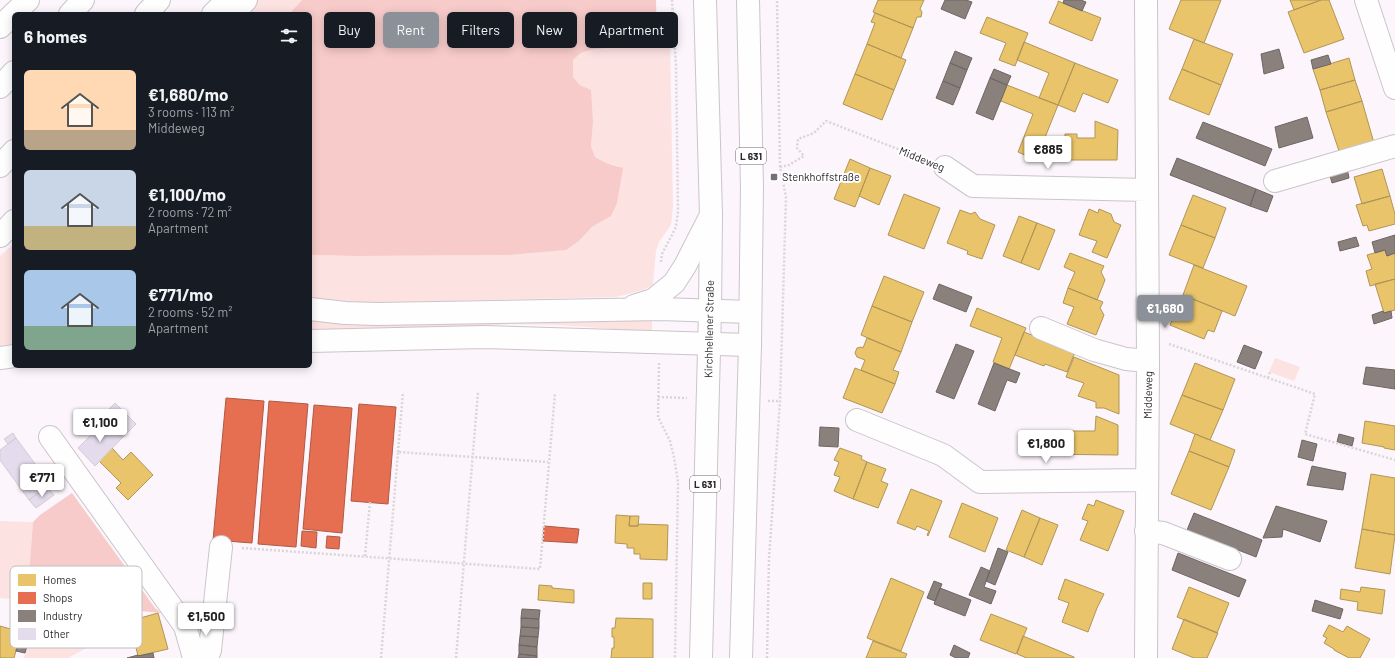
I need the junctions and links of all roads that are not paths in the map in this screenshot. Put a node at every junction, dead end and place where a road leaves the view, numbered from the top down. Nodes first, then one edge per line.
1 (7, 0) edge
2 (28, 0) edge
3 (84, 0) edge
4 (159, 0) edge
5 (227, 0) edge
6 (246, 0) edge
7 (705, 0) edge
8 (748, 0) edge
9 (1146, 0) edge
10 (1366, 0) edge
11 (0, 8) edge
12 (16, 12) edge
13 (72, 12) edge
14 (148, 12) edge
15 (215, 12) edge
16 (235, 12) edge
17 (12, 16) edge
18 (0, 28) edge
19 (12, 74) edge
20 (0, 87) edge
21 (1395, 88) edge
22 (1395, 146) edge
23 (12, 154) edge
24 (0, 166) edge
25 (945, 167) road end
26 (1275, 181) dead end
27 (1146, 190) junction
28 (711, 215) junction
29 (12, 223) edge
30 (0, 236) edge
31 (312, 308) edge
32 (622, 309) junction
33 (710, 311) junction
34 (750, 312) junction
35 (1041, 328) dead end
36 (312, 341) edge
37 (709, 343) junction
38 (750, 345) junction
39 (12, 356) edge
40 (0, 358) edge
41 (1148, 361) junction
42 (857, 420) dead end
43 (50, 437) dead end
44 (1147, 480) junction
45 (1146, 531) junction
46 (221, 547) road end
47 (1230, 559) dead end
48 (194, 658) edge
49 (208, 658) edge
50 (701, 658) edge
51 (741, 658) edge
52 (1146, 658) edge

1 - 11 main road
2 - 12 main road
3 - 13 main road
4 - 14 main road
5 - 15 main road
6 - 16 main road
7 - 28 main road, Kirchhellener Straße / L 631
8 - 34 main road, L 631
9 - 27 main road, Middeweg
10 - 21 main road
17 - 18 main road
19 - 20 main road
22 - 26 main road
23 - 24 main road
25 - 27 main road, Middeweg
27 - 41 main road, Middeweg
28 - 32 main road
28 - 33 main road, Kirchhellener Straße / L 631
29 - 30 main road
31 - 32 main road
32 - 33 main road
33 - 34 main road
33 - 37 main road, Kirchhellener Straße / L 631
34 - 38 main road, L 631
35 - 41 main road
36 - 37 main road
37 - 38 main road
37 - 50 main road, Kirchhellener Straße / L 631
38 - 51 main road, L 631
39 - 40 main road
41 - 44 main road, Middeweg
42 - 44 main road
43 - 48 main road
44 - 45 main road, Middeweg
45 - 47 main road
45 - 52 main road, Middeweg
46 - 49 main road

